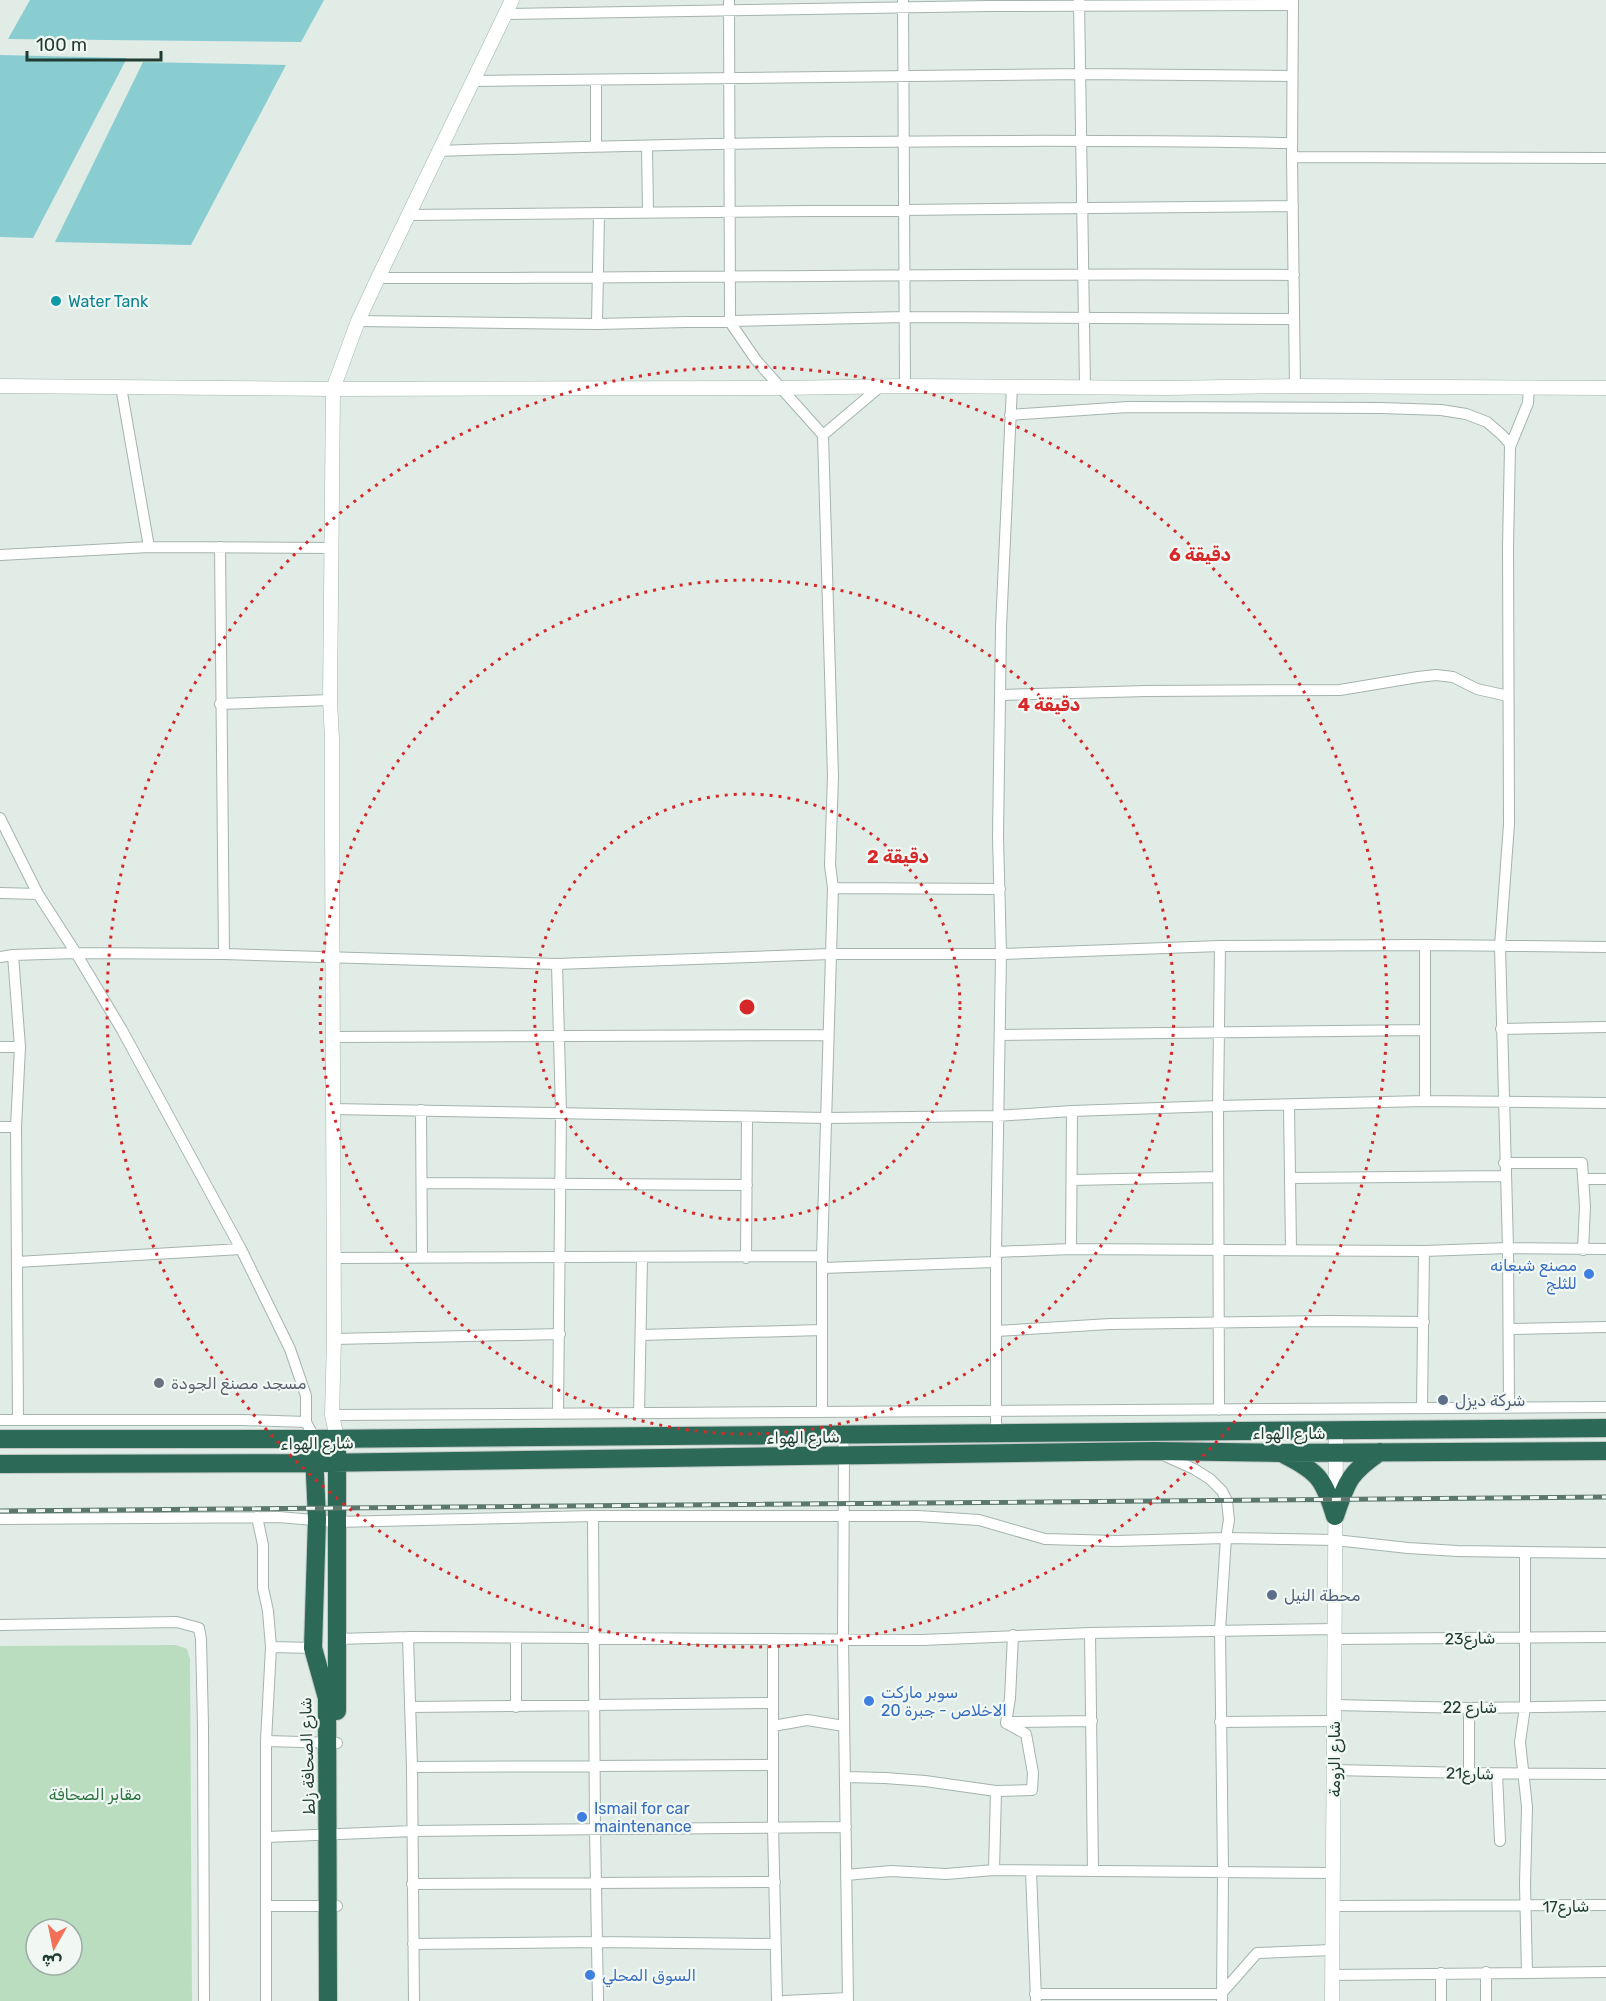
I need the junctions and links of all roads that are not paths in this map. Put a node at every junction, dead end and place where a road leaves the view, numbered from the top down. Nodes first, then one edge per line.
1 (512, 0) edge
2 (988, 3) edge
3 (1080, 3) edge
4 (1293, 3) edge
5 (902, 4) edge
6 (729, 5) edge
7 (505, 14) junction
8 (1082, 74) junction
9 (903, 76) junction
10 (1292, 76) junction
11 (729, 79) junction
12 (474, 81) junction
13 (596, 81) junction
14 (1082, 139) junction
15 (905, 141) junction
16 (729, 142) junction
17 (1292, 142) junction
18 (596, 146) junction
19 (647, 146) junction
20 (438, 151) junction
21 (1292, 157) junction
22 (1606, 158) edge
23 (1293, 206) junction
24 (1083, 207) junction
25 (904, 211) junction
26 (648, 212) junction
27 (730, 212) junction
28 (598, 214) junction
29 (408, 215) junction
30 (1084, 273) junction
31 (905, 275) junction
32 (1294, 275) junction
33 (730, 277) junction
34 (378, 279) junction
35 (598, 279) junction
36 (904, 317) junction
37 (1085, 317) junction
38 (1294, 319) junction
39 (358, 321) junction
40 (730, 322) junction
41 (597, 324) junction
42 (0, 386) edge
43 (905, 386) junction
44 (1012, 386) junction
45 (1295, 386) junction
46 (121, 387) junction
47 (881, 387) junction
48 (1085, 387) junction
49 (1529, 387) junction
50 (780, 388) junction
51 (1606, 388) edge
52 (333, 389) junction
53 (1010, 416) junction
54 (823, 435) junction
55 (1510, 444) junction
56 (149, 547) junction
57 (220, 547) junction
58 (332, 548) junction
59 (0, 555) edge
60 (1001, 695) junction
61 (1508, 696) junction
62 (330, 700) junction
63 (220, 704) junction
64 (0, 818) edge
65 (833, 888) junction
66 (1000, 889) junction
67 (0, 893) edge
68 (38, 894) junction
69 (1425, 945) junction
70 (1220, 946) junction
71 (1500, 946) junction
72 (1606, 947) edge
73 (76, 953) junction
74 (224, 954) junction
75 (830, 954) junction
76 (1001, 954) junction
77 (13, 955) junction
78 (0, 957) edge
79 (333, 959) junction
80 (557, 964) junction
81 (1606, 1027) edge
82 (1502, 1029) junction
83 (1424, 1030) junction
84 (1218, 1032) junction
85 (827, 1035) junction
86 (1000, 1035) junction
87 (332, 1037) junction
88 (559, 1037) junction
89 (0, 1047) edge
90 (20, 1047) junction
91 (1425, 1101) junction
92 (1503, 1101) junction
93 (1606, 1103) edge
94 (1289, 1105) junction
95 (1218, 1106) junction
96 (332, 1109) junction
97 (421, 1110) junction
98 (1072, 1111) junction
99 (561, 1112) junction
100 (997, 1116) junction
101 (747, 1117) junction
102 (826, 1118) junction
103 (0, 1126) edge
104 (15, 1127) junction
105 (1504, 1163) junction
106 (1505, 1176) junction
107 (1218, 1177) junction
108 (1290, 1178) junction
109 (1583, 1179) junction
110 (1606, 1179) edge
111 (1071, 1180) junction
112 (422, 1183) junction
113 (561, 1184) junction
114 (747, 1185) junction
115 (1508, 1248) junction
116 (241, 1249) junction
117 (1071, 1249) junction
118 (1606, 1249) edge
119 (1218, 1250) junction
120 (1291, 1250) junction
121 (1583, 1250) junction
122 (1424, 1251) junction
123 (822, 1256) junction
124 (422, 1257) junction
125 (996, 1257) junction
126 (333, 1258) junction
127 (560, 1258) junction
128 (642, 1258) junction
129 (746, 1258) junction
130 (17, 1262) junction
131 (822, 1268) junction
132 (1218, 1322) junction
133 (1424, 1322) junction
134 (1606, 1327) edge
135 (1509, 1329) junction
136 (821, 1330) junction
137 (996, 1331) junction
138 (560, 1334) junction
139 (641, 1335) junction
140 (334, 1339) junction
141 (1606, 1407) edge
142 (1422, 1408) junction
143 (1509, 1408) junction
144 (1219, 1410) junction
145 (996, 1411) junction
146 (822, 1412) junction
147 (558, 1413) junction
148 (639, 1413) junction
149 (332, 1415) junction
150 (0, 1420) edge
151 (18, 1420) junction
152 (306, 1422) junction
153 (1606, 1428) edge
154 (1336, 1429) junction
155 (996, 1433) junction
156 (843, 1434) junction
157 (337, 1438) junction
158 (0, 1439) edge
159 (315, 1439) junction
160 (1154, 1451) junction
161 (1606, 1451) edge
162 (1335, 1452) junction
163 (1380, 1452) junction
164 (1281, 1453) junction
165 (844, 1456) junction
166 (313, 1462) junction
167 (336, 1462) junction
168 (0, 1464) edge
169 (593, 1516) junction
170 (843, 1516) junction
171 (1335, 1516) junction
172 (257, 1517) junction
173 (317, 1519) junction
174 (0, 1520) edge
175 (336, 1522) junction
176 (1226, 1538) junction
177 (1335, 1540) junction
178 (1525, 1553) junction
179 (1606, 1553) edge
180 (0, 1625) edge
181 (1220, 1630) junction
182 (1090, 1633) junction
183 (1334, 1634) junction
184 (1012, 1635) junction
185 (408, 1637) junction
186 (1606, 1637) edge
187 (516, 1638) junction
188 (594, 1638) junction
189 (1526, 1638) junction
190 (337, 1639) junction
191 (773, 1639) junction
192 (843, 1640) junction
193 (271, 1647) junction
194 (313, 1648) junction
195 (773, 1703) junction
196 (595, 1706) junction
197 (1334, 1706) junction
198 (1606, 1706) edge
199 (410, 1707) junction
200 (516, 1707) junction
201 (1525, 1707) junction
202 (1469, 1708) junction
203 (1092, 1721) junction
204 (1334, 1721) junction
205 (1006, 1722) junction
206 (1220, 1722) junction
207 (773, 1726) junction
208 (844, 1726) junction
209 (266, 1742) junction
210 (332, 1743) junction
211 (773, 1765) junction
212 (412, 1767) junction
213 (595, 1767) junction
214 (1334, 1770) junction
215 (1469, 1773) junction
216 (1497, 1774) junction
217 (1524, 1774) junction
218 (1606, 1774) edge
219 (845, 1778) junction
220 (996, 1791) junction
221 (773, 1827) junction
222 (846, 1827) junction
223 (595, 1829) junction
224 (412, 1831) junction
225 (333, 1834) junction
226 (267, 1837) junction
227 (1500, 1841) dead end
228 (994, 1870) junction
229 (1032, 1871) junction
230 (1093, 1871) junction
231 (1223, 1871) junction
232 (1334, 1873) junction
233 (846, 1875) junction
234 (775, 1882) junction
235 (412, 1884) junction
236 (597, 1884) junction
237 (1606, 1905) edge
238 (266, 1906) junction
239 (333, 1906) junction
240 (1333, 1906) junction
241 (1526, 1906) junction
242 (598, 1942) junction
243 (413, 1944) junction
244 (775, 1944) junction
245 (1332, 1950) junction
246 (1486, 1972) junction
247 (1606, 1972) edge
248 (1442, 1973) junction
249 (1527, 1973) junction
250 (1333, 1975) junction
251 (1035, 1997) edge
252 (1222, 1998) edge
253 (848, 2000) edge
254 (204, 2001) edge
255 (266, 2001) edge
256 (328, 2001) edge
257 (337, 2001) edge
258 (414, 2001) edge
259 (598, 2001) edge
260 (777, 2001) edge
261 (784, 2001) edge
262 (805, 2001) edge
263 (1332, 2001) edge
264 (1441, 2001) edge
265 (1486, 2001) edge

1 - 7 street
2 - 3 street
2 - 5 street
3 - 4 street
3 - 8 street
4 - 10 street
5 - 6 street
5 - 9 street
6 - 7 street
6 - 11 street
7 - 12 street
8 - 9 street
8 - 10 street
8 - 14 street
9 - 11 street
9 - 15 street
10 - 17 street
11 - 13 street
11 - 16 street
12 - 13 street
12 - 20 street
13 - 18 street
14 - 15 street
14 - 17 street
14 - 24 street
15 - 16 street
15 - 25 street
16 - 19 street
16 - 27 street
17 - 21 street
18 - 19 street
18 - 20 street
19 - 26 street
20 - 29 street
21 - 22 street
21 - 23 street
23 - 24 street
23 - 32 street
24 - 25 street
24 - 30 street
25 - 27 street
25 - 31 street
26 - 27 street
26 - 28 street
27 - 33 street
28 - 29 street
28 - 35 street
29 - 34 street
30 - 31 street
30 - 32 street
30 - 37 street
31 - 33 street
31 - 36 street
32 - 38 street
33 - 35 street
33 - 40 street
34 - 35 street
34 - 39 street
35 - 41 street
36 - 37 street
36 - 40 street
36 - 43 street
37 - 38 street
37 - 48 street
38 - 45 street
39 - 41 street
39 - 52 street
40 - 41 street
40 - 50 street
42 - 46 street
43 - 44 street
43 - 47 street
44 - 48 street
44 - 53 street
45 - 48 street
45 - 49 street
46 - 52 street
46 - 56 street
47 - 50 street
47 - 54 street
49 - 51 street
49 - 55 street
50 - 52 street
50 - 54 street
52 - 58 street
53 - 55 street
53 - 60 street
54 - 65 street
55 - 61 street
56 - 57 street
56 - 59 street
57 - 58 street
57 - 63 street
58 - 62 street
60 - 61 street
60 - 66 street
61 - 71 street
62 - 63 street
62 - 79 street
63 - 74 street
64 - 68 street
65 - 66 street
65 - 75 street
66 - 76 street
67 - 68 street
68 - 73 street
69 - 70 street
69 - 71 street
69 - 83 street
70 - 76 street
70 - 84 street
71 - 72 street
71 - 82 street
73 - 74 street
73 - 77 street
73 - 116 street
74 - 79 street
75 - 76 street
75 - 80 street
75 - 85 street
76 - 86 street
77 - 78 street
77 - 90 street
79 - 80 street
79 - 87 street
80 - 88 street
81 - 82 street
82 - 92 street
83 - 84 street
83 - 91 street
84 - 86 street
84 - 95 street
85 - 88 street
85 - 102 street
86 - 100 street
87 - 88 street
87 - 96 street
88 - 99 street
89 - 90 street
90 - 104 street
91 - 92 street
91 - 94 street
92 - 93 street
92 - 105 street
94 - 95 street
94 - 108 street
95 - 98 street
95 - 107 street
96 - 97 street
96 - 126 street
97 - 99 street
97 - 112 street
98 - 100 street
98 - 111 street
99 - 101 street
99 - 113 street
100 - 102 street
100 - 125 street
101 - 102 street
101 - 114 street
102 - 123 street
103 - 104 street
104 - 130 street
105 - 106 street
105 - 109 street
106 - 108 street
106 - 115 street
107 - 111 street
107 - 119 street
108 - 120 street
109 - 110 street
109 - 121 street
111 - 117 street
112 - 113 street
112 - 124 street
113 - 114 street
113 - 127 street
114 - 129 street
115 - 121 street
115 - 122 street
115 - 135 street
116 - 130 street
116 - 152 street
117 - 119 street
117 - 125 street
118 - 121 street
119 - 120 street
119 - 132 street
120 - 122 street
122 - 133 street
123 - 129 street
123 - 131 street
124 - 126 street
124 - 127 street
125 - 131 street
125 - 137 street
126 - 140 street
127 - 128 street
127 - 138 street
128 - 129 street
128 - 139 street
130 - 151 street
131 - 136 street
132 - 133 street
132 - 137 street
132 - 144 street
133 - 142 street
134 - 135 street
135 - 143 street
136 - 139 street
136 - 146 street
137 - 145 street
138 - 140 street
138 - 147 street
139 - 148 street
140 - 149 street
141 - 143 street
142 - 143 street
142 - 144 street
144 - 145 street
145 - 146 street
145 - 155 street
146 - 148 street
147 - 148 street
147 - 149 street
149 - 157 street
150 - 151 street
151 - 152 street
152 - 159 street
153 - 154 highway, شارع الهواء
154 - 155 highway, شارع الهواء
154 - 162 street, شارع الزومة
155 - 156 highway, شارع الهواء
156 - 157 highway, شارع الهواء
156 - 165 street
157 - 159 highway, شارع الهواء
157 - 167 highway, شارع الصحافة زلط
158 - 159 highway, شارع الهواء
159 - 166 highway, شارع الصحافة زلط
160 - 164 highway, شارع الهواء
160 - 165 highway, شارع الهواء
160 - 176 street
161 - 163 highway, شارع الهواء
162 - 163 highway, شارع الهواء
162 - 164 highway, شارع الهواء
162 - 171 street, شارع الزومة
163 - 171 highway
164 - 171 highway
165 - 167 highway, شارع الهواء
165 - 170 street
166 - 167 highway, شارع الهواء
166 - 168 highway, شارع الهواء
166 - 173 highway, شارع الصحافة زلط
167 - 175 highway, شارع الصحافة زلط
169 - 170 street
169 - 175 street
169 - 188 street
170 - 176 street
170 - 192 street
171 - 177 street, شارع الزومة
172 - 173 street
172 - 174 street
172 - 193 street
173 - 175 street
173 - 194 highway, شارع الصحافة زلط
175 - 190 highway, شارع الصحافة زلط
176 - 177 street
176 - 181 street
177 - 178 street
177 - 183 street, شارع الزومة
178 - 179 street
178 - 189 street
180 - 254 street
181 - 182 street, شارع23
181 - 183 street, شارع23
181 - 206 street
182 - 184 street, شارع23
182 - 203 street
183 - 189 street, شارع23
183 - 197 street, شارع الزومة
184 - 192 street, شارع23
184 - 205 street
185 - 187 street, شارع23
185 - 190 street, شارع23
185 - 199 street
186 - 189 street, شارع23
187 - 188 street, شارع23
187 - 200 street
188 - 191 street, شارع23
188 - 196 street
189 - 201 street
190 - 210 highway, شارع الصحافة زلط
191 - 192 street, شارع23
191 - 195 street
192 - 208 street
193 - 194 street
193 - 209 street
194 - 210 highway, شارع الصحافة زلط
195 - 196 street
195 - 207 street
196 - 200 street
196 - 213 street
197 - 202 street, شارع 22
197 - 204 street, شارع الزومة
198 - 201 street, شارع 22
199 - 200 street
199 - 212 street
201 - 202 street, شارع 22
201 - 217 street
202 - 215 street
203 - 205 street
203 - 230 street
204 - 206 street
204 - 214 street, شارع الزومة
205 - 220 street
206 - 231 street
207 - 208 street
207 - 211 street
208 - 219 street
209 - 210 street
209 - 226 street
210 - 225 highway, شارع الصحافة زلط
211 - 213 street
211 - 221 street
212 - 213 street
212 - 224 street
213 - 223 street
214 - 215 street, شارع21
214 - 232 street, شارع الزومة
215 - 216 street, شارع21
216 - 217 street, شارع21
216 - 227 street
217 - 218 street, شارع21
217 - 241 street
219 - 220 street
219 - 222 street
220 - 228 street
221 - 222 street
221 - 223 street
221 - 234 street
222 - 233 street
223 - 224 street
223 - 236 street
224 - 225 street
224 - 235 street
225 - 226 street
225 - 239 highway, شارع الصحافة زلط
226 - 238 street
228 - 229 street
228 - 233 street
229 - 230 street
229 - 251 street
230 - 231 street
231 - 232 street
231 - 252 street
232 - 240 street, شارع الزومة
233 - 253 street
234 - 236 street
234 - 244 street
235 - 236 street
235 - 243 street
236 - 242 street
237 - 241 street, شارع17
238 - 239 street
238 - 255 street
239 - 256 highway, شارع الصحافة زلط
239 - 257 highway, شارع الصحافة زلط
240 - 241 street, شارع17
240 - 245 street, شارع الزومة
241 - 249 street
242 - 243 street
242 - 244 street
242 - 259 street
243 - 258 street
244 - 260 street
245 - 250 street, شارع الزومة
245 - 252 street
246 - 248 street
246 - 249 street
246 - 265 street
247 - 249 street
248 - 250 street
248 - 264 street
250 - 263 street, شارع الزومة
251 - 252 street
253 - 262 street
261 - 262 street

